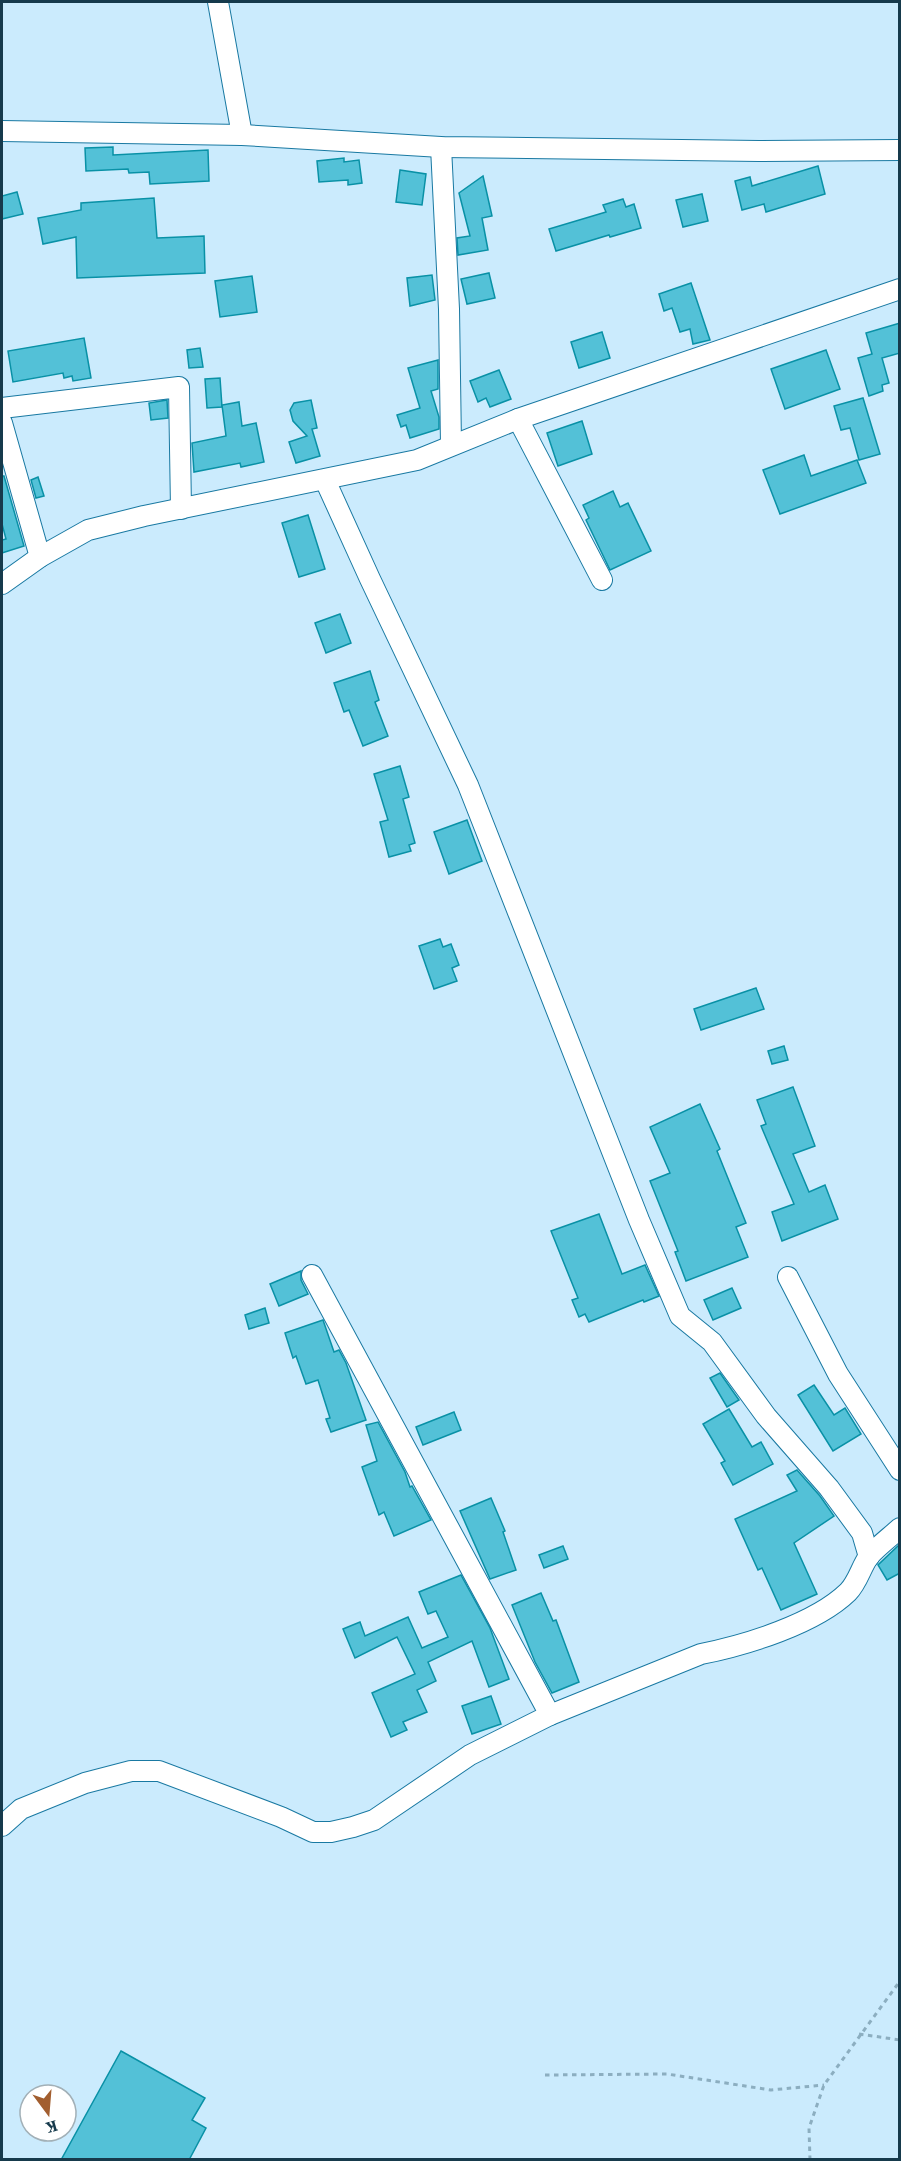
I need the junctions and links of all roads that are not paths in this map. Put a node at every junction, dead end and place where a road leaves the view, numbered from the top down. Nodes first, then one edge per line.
1 (218, 2) edge
2 (2, 131) edge
3 (242, 135) junction
4 (441, 147) junction
5 (900, 150) edge
6 (900, 289) edge
7 (2, 408) edge
8 (518, 419) junction
9 (2, 423) edge
10 (451, 445) junction
11 (325, 480) junction
12 (181, 509) junction
13 (40, 557) junction
14 (603, 580) dead end
15 (2, 584) edge
16 (312, 1275) dead end
17 (788, 1278) dead end
18 (900, 1470) edge
19 (900, 1528) edge
20 (869, 1557) junction
21 (550, 1715) junction
22 (2, 1826) edge

1 - 3 street
2 - 3 street
3 - 4 street
4 - 5 street
4 - 10 street
6 - 8 street
7 - 12 street
8 - 10 street
8 - 14 street
9 - 13 street
10 - 11 street
11 - 12 street
11 - 20 street
12 - 13 street
13 - 15 street
16 - 21 street
17 - 18 street
19 - 20 street
20 - 21 street
21 - 22 street

